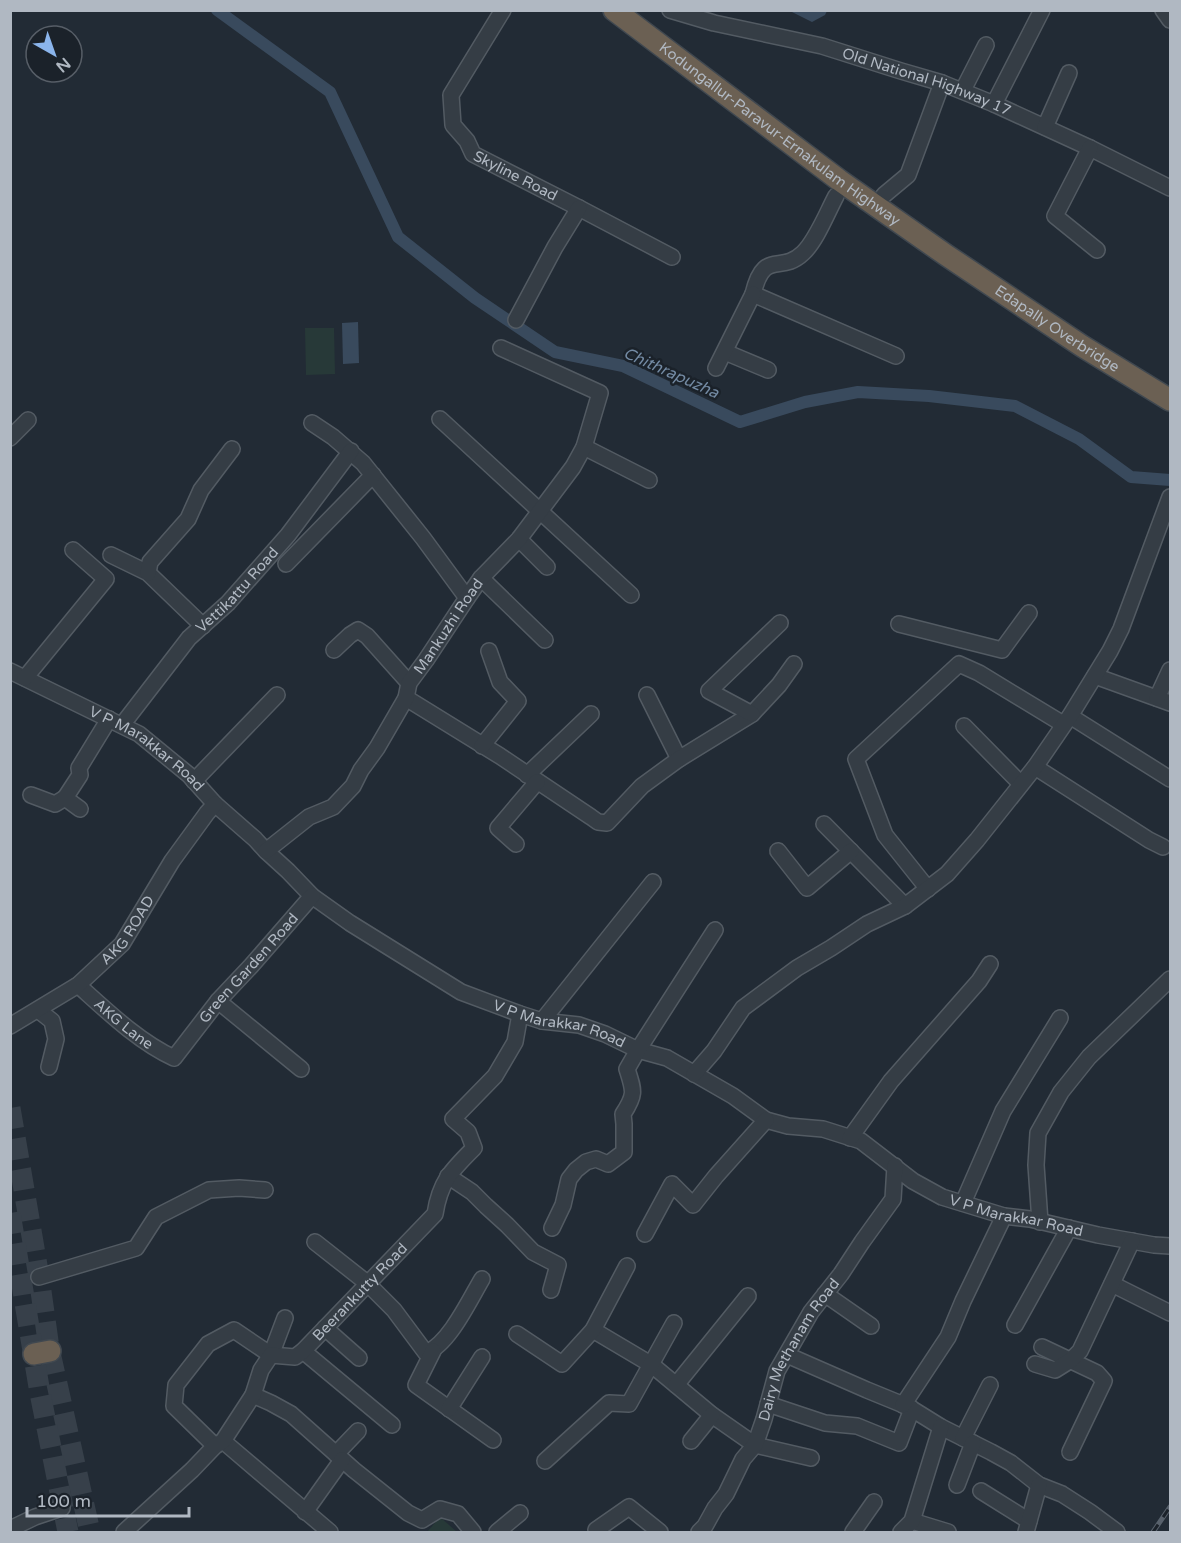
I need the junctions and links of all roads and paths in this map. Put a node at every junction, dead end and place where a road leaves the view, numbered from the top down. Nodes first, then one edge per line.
1 (503, 10) edge
2 (614, 10) edge
3 (670, 10) edge
4 (1042, 10) edge
5 (1163, 10) edge
6 (717, 17) edge
7 (1170, 20) edge
8 (986, 45) dead end
9 (1069, 73) dead end
10 (942, 82) junction
11 (963, 90) junction
12 (994, 104) junction
13 (1045, 127) junction
14 (1090, 148) junction
15 (1170, 188) edge
16 (884, 195) dead end
17 (836, 196) dead end
18 (579, 208) junction
19 (1097, 250) dead end
20 (946, 255) joint
21 (672, 257) dead end
22 (753, 294) junction
23 (516, 320) dead end
24 (501, 348) dead end
25 (724, 352) junction
26 (896, 356) dead end
27 (716, 368) dead end
28 (768, 370) dead end
29 (1170, 400) edge
30 (440, 419) dead end
31 (28, 420) dead end
32 (312, 423) dead end
33 (10, 438) edge
34 (584, 447) junction
35 (232, 449) dead end
36 (351, 451) junction
37 (373, 475) junction
38 (649, 480) dead end
39 (1170, 497) edge
40 (540, 511) junction
41 (519, 539) junction
42 (73, 550) dead end
43 (111, 555) dead end
44 (286, 564) dead end
45 (547, 567) dead end
46 (148, 573) junction
47 (481, 578) junction
48 (631, 595) dead end
49 (467, 598) junction
50 (1029, 613) dead end
51 (780, 623) dead end
52 (899, 624) dead end
53 (202, 626) junction
54 (545, 640) dead end
55 (334, 650) dead end
56 (489, 651) dead end
57 (794, 664) dead end
58 (10, 670) edge
59 (1170, 670) edge
60 (1095, 676) junction
61 (25, 678) junction
62 (407, 690) junction
63 (277, 695) dead end
64 (647, 695) dead end
65 (1164, 700) edge
66 (591, 714) dead end
67 (752, 714) junction
68 (1066, 720) junction
69 (115, 722) junction
70 (964, 726) dead end
71 (482, 746) junction
72 (679, 759) junction
73 (1035, 767) junction
74 (532, 778) junction
75 (1170, 779) edge
76 (194, 781) junction
77 (1021, 784) junction
78 (31, 795) dead end
79 (65, 798) junction
80 (215, 804) junction
81 (80, 809) dead end
82 (824, 824) dead end
83 (516, 844) dead end
84 (1163, 847) dead end
85 (266, 851) junction
86 (778, 851) dead end
87 (851, 851) junction
88 (653, 882) dead end
89 (928, 889) junction
90 (312, 896) junction
91 (905, 906) junction
92 (715, 930) dead end
93 (990, 964) dead end
94 (1170, 979) edge
95 (78, 985) junction
96 (218, 1001) junction
97 (38, 1010) junction
98 (520, 1014) junction
99 (1060, 1018) dead end
100 (542, 1021) junction
101 (10, 1026) edge
102 (638, 1050) junction
103 (174, 1058) joint
104 (49, 1066) dead end
105 (301, 1069) dead end
106 (694, 1074) junction
107 (766, 1120) junction
108 (850, 1138) junction
109 (895, 1166) junction
110 (448, 1176) junction
111 (265, 1190) dead end
112 (963, 1203) junction
113 (1004, 1216) junction
114 (1040, 1222) junction
115 (552, 1228) dead end
116 (1069, 1228) junction
117 (645, 1234) dead end
118 (1132, 1241) junction
119 (315, 1242) dead end
120 (1170, 1246) edge
121 (627, 1266) dead end
122 (39, 1277) dead end
123 (482, 1280) dead end
124 (367, 1283) junction
125 (1112, 1284) junction
126 (551, 1290) dead end
127 (825, 1294) junction
128 (748, 1296) dead end
129 (1170, 1312) edge
130 (285, 1318) dead end
131 (674, 1323) dead end
132 (1015, 1325) dead end
133 (871, 1326) dead end
134 (325, 1328) junction
135 (592, 1330) junction
136 (517, 1334) dead end
137 (1041, 1347) dead end
138 (303, 1351) junction
139 (433, 1351) junction
140 (271, 1354) junction
141 (788, 1355) junction
142 (482, 1357) dead end
143 (359, 1358) dead end
144 (1071, 1360) junction
145 (1035, 1364) dead end
146 (652, 1365) junction
147 (676, 1385) junction
148 (990, 1385) dead end
149 (253, 1395) junction
150 (768, 1404) junction
151 (908, 1407) junction
152 (449, 1408) junction
153 (712, 1415) junction
154 (392, 1425) dead end
155 (941, 1427) junction
156 (358, 1431) dead end
157 (493, 1440) dead end
158 (968, 1440) junction
159 (691, 1441) dead end
160 (219, 1443) junction
161 (755, 1445) junction
162 (1070, 1452) dead end
163 (339, 1457) junction
164 (811, 1458) dead end
165 (545, 1461) dead end
166 (957, 1485) dead end
167 (1039, 1485) junction
168 (981, 1491) dead end
169 (874, 1503) dead end
170 (62, 1508) dead end
171 (440, 1509) junction
172 (305, 1512) junction
173 (520, 1513) dead end
174 (906, 1527) edge
175 (1028, 1527) edge
176 (10, 1529) edge
177 (596, 1530) dead end
178 (124, 1533) edge
179 (330, 1533) edge
180 (420, 1533) edge
181 (473, 1533) edge
182 (497, 1533) edge
183 (660, 1533) edge
184 (699, 1533) edge
185 (853, 1533) edge
186 (948, 1533) edge
187 (1117, 1533) edge

1 - 18 street, Skyline Road
2 - 20 highway, Kodungallur-Paravur-Ernakulam Highway
3 - 6 street, Old National Highway 17
4 - 12 street
5 - 7 street
6 - 10 street, Old National Highway 17
8 - 11 street
9 - 13 street
10 - 11 street, Old National Highway 17
10 - 16 street
11 - 12 street, Old National Highway 17
12 - 13 street, Old National Highway 17
13 - 14 street, Old National Highway 17
14 - 15 street, Old National Highway 17
14 - 19 street
17 - 22 street
18 - 21 street, Skyline Road
18 - 23 street
20 - 29 highway, Edapally Overbridge
22 - 25 street
22 - 26 street
24 - 34 street, Mankuzhi Road
25 - 27 street
25 - 28 street
30 - 40 street
31 - 33 street
32 - 36 street
34 - 38 street
34 - 40 street, Mankuzhi Road
35 - 46 street
36 - 37 street
36 - 53 street, Vettikattu Road
37 - 44 street
37 - 49 street
39 - 60 street
40 - 41 street, Mankuzhi Road
40 - 48 street
41 - 45 street
41 - 47 street, Mankuzhi Road
42 - 61 street
43 - 46 street
46 - 53 street
47 - 49 street, Mankuzhi Road
47 - 54 street
49 - 62 street, Mankuzhi Road
50 - 52 street
51 - 67 street
53 - 69 street, Vettikattu Road
55 - 62 street
56 - 71 street
57 - 67 street
58 - 61 street, V P Marakkar Road
59 - 65 street
60 - 65 street
60 - 68 street
61 - 69 street, V P Marakkar Road
62 - 71 street
62 - 85 street, Mankuzhi Road
63 - 76 street
64 - 72 street
66 - 74 street
67 - 72 street
68 - 73 street
68 - 75 street
68 - 89 street
69 - 76 street, V P Marakkar Road
69 - 79 street, Vettikattu Road
70 - 77 street
71 - 74 street
72 - 74 street
73 - 77 street
73 - 84 street
74 - 83 street
76 - 80 street, V P Marakkar Road
77 - 89 street
78 - 79 street
79 - 81 street
80 - 85 street, V P Marakkar Road
80 - 95 street, AKG ROAD
82 - 87 street
85 - 90 street, V P Marakkar Road
86 - 87 street
87 - 91 street
88 - 100 street
89 - 91 street
90 - 96 street, Green Garden Road
90 - 98 street, V P Marakkar Road
91 - 106 street
92 - 102 street
93 - 108 street
94 - 114 street
95 - 97 street, AKG ROAD
95 - 103 street, AKG Lane
96 - 103 street, Green Garden Road
96 - 105 street
97 - 101 street, AKG ROAD
97 - 104 street
98 - 100 street, V P Marakkar Road
98 - 110 street, Beerankutty Road
99 - 112 street
100 - 102 street, V P Marakkar Road
102 - 106 street, V P Marakkar Road
102 - 115 street
106 - 107 street, V P Marakkar Road
107 - 108 street, V P Marakkar Road
107 - 117 street
108 - 109 street, V P Marakkar Road
109 - 112 street, V P Marakkar Road
109 - 127 street, Dairy Methanam Road
110 - 124 street, Beerankutty Road
110 - 126 street
111 - 122 street
112 - 113 street, V P Marakkar Road
113 - 114 street, V P Marakkar Road
113 - 151 street
114 - 116 street, V P Marakkar Road
116 - 118 street, V P Marakkar Road
116 - 132 street
118 - 120 street, V P Marakkar Road
118 - 125 street
119 - 124 street
121 - 135 street
123 - 139 street
124 - 134 street, Beerankutty Road
124 - 139 street
125 - 129 street
125 - 144 street
127 - 133 street
127 - 141 street, Dairy Methanam Road
128 - 147 street
130 - 140 street
131 - 146 street
134 - 138 street, Beerankutty Road
134 - 143 street
135 - 136 street
135 - 146 street
137 - 144 street
138 - 140 street, Beerankutty Road
138 - 154 street
139 - 152 street
140 - 149 street
140 - 160 street
141 - 150 street, Dairy Methanam Road
141 - 151 street
142 - 152 street
144 - 145 street
144 - 162 street
146 - 147 street
146 - 165 street
147 - 153 street
148 - 158 street
149 - 160 street
149 - 163 street
150 - 151 street
150 - 161 street, Dairy Methanam Road
151 - 155 street
152 - 157 street
153 - 159 street
153 - 161 street
155 - 158 street
155 - 174 street
156 - 163 street
158 - 166 street
158 - 167 street
160 - 172 street
160 - 178 street
161 - 164 street
161 - 184 street, Dairy Methanam Road
163 - 171 street
163 - 172 street
167 - 175 street
167 - 187 street
168 - 175 street
169 - 185 street
170 - 176 street
171 - 180 street
171 - 181 street
172 - 179 street
173 - 182 street
174 - 186 street
177 - 183 street

